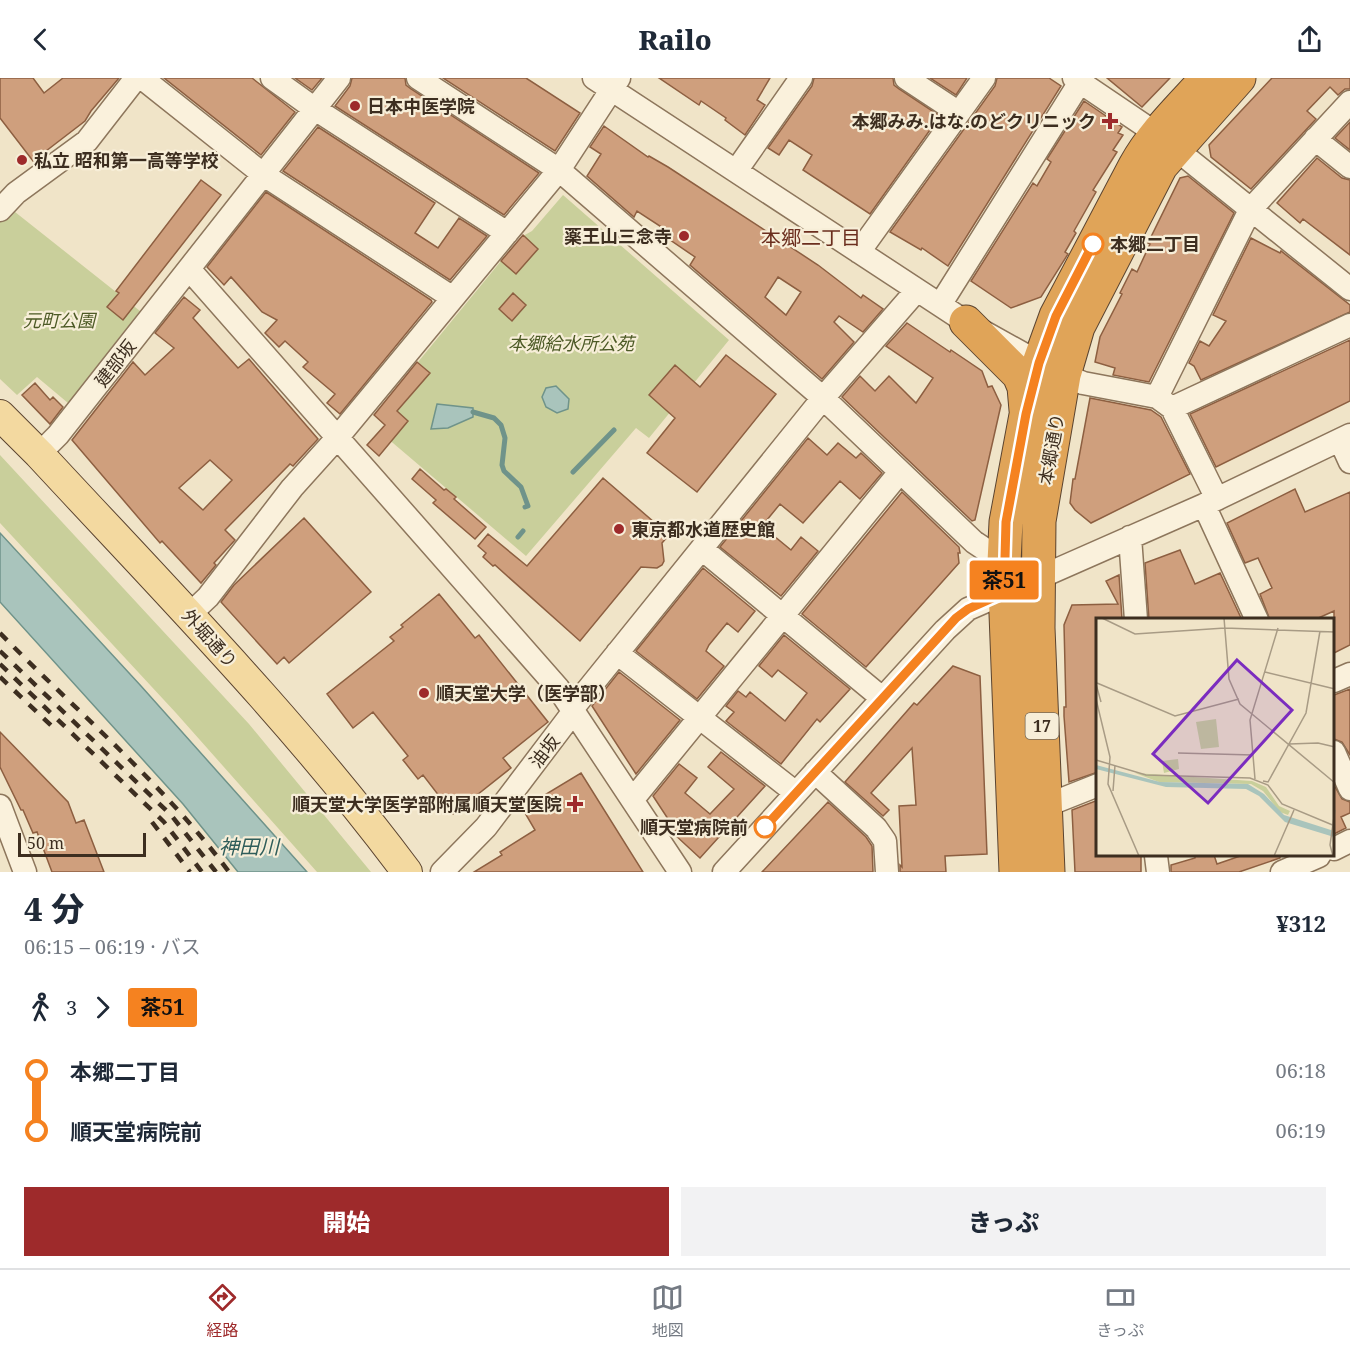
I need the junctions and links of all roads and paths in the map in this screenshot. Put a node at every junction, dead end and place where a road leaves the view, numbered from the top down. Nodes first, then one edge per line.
1 (136, 78) edge
2 (142, 78) edge
3 (272, 78) edge
4 (339, 78) edge
5 (418, 78) edge
6 (801, 78) edge
7 (906, 78) edge
8 (984, 78) edge
9 (1207, 78) edge
10 (1239, 78) edge
11 (1077, 80) edge
12 (608, 82) edge
13 (1350, 102) edge
14 (315, 109) junction
15 (959, 113) junction
16 (1316, 139) junction
17 (1166, 141) junction
18 (1350, 167) edge
19 (559, 170) junction
20 (736, 171) junction
21 (264, 175) junction
22 (0, 210) edge
23 (1250, 210) junction
24 (507, 233) junction
25 (859, 252) junction
26 (189, 269) junction
27 (917, 290) junction
28 (1350, 290) edge
29 (453, 298) junction
30 (953, 314) junction
31 (1350, 325) edge
32 (1052, 369) junction
33 (823, 398) junction
34 (1164, 403) junction
35 (1026, 414) junction
36 (0, 415) edge
37 (337, 438) junction
38 (1345, 438) edge
39 (39, 454) junction
40 (1350, 462) edge
41 (900, 472) junction
42 (1210, 502) junction
43 (1130, 537) junction
44 (702, 549) junction
45 (1004, 578) junction
46 (1038, 579) junction
47 (189, 615) junction
48 (782, 615) junction
49 (1136, 618) edge
50 (1256, 618) edge
51 (617, 653) junction
52 (1350, 674) edge
53 (1335, 681) edge
54 (882, 698) junction
55 (573, 709) junction
56 (699, 717) junction
57 (1335, 754) edge
58 (815, 772) junction
59 (1096, 786) edge
60 (1350, 789) edge
61 (796, 793) junction
62 (633, 799) junction
63 (0, 806) edge
64 (1045, 806) junction
65 (1350, 841) edge
66 (1335, 848) edge
67 (1156, 857) edge
68 (1314, 857) edge
69 (25, 872) edge
70 (407, 872) edge
71 (442, 872) edge
72 (681, 872) edge
73 (724, 872) edge
74 (887, 872) edge
75 (1016, 872) edge
76 (1048, 872) edge
77 (1158, 872) edge
78 (1282, 872) edge

1 - 22 street
2 - 21 street
3 - 14 street
4 - 14 street, 建部坂
5 - 19 street
6 - 20 street
7 - 15 street
8 - 15 street
9 - 17 highway, 本郷通り / 17
10 - 17 highway, 本郷通り / 17
11 - 17 street
11 - 30 street
12 - 19 street
12 - 20 street
13 - 16 street
14 - 21 street, 建部坂
14 - 24 street
15 - 25 street
16 - 18 street
16 - 23 street
17 - 23 street
17 - 32 highway, 本郷通り / 17
19 - 24 street
19 - 33 street
20 - 25 street
21 - 26 street, 建部坂
21 - 29 street
23 - 28 street
23 - 34 street
24 - 29 street
25 - 27 street
26 - 37 street
26 - 39 street, 建部坂
27 - 30 street
27 - 33 street, 油坂
29 - 37 street
30 - 32 street
30 - 35 highway
31 - 34 street
32 - 34 street
32 - 35 highway, 本郷通り / 17
32 - 46 highway, 本郷通り / 17
33 - 41 street
33 - 44 street, 油坂
34 - 42 street
35 - 45 highway, 本郷通り / 17
36 - 39 main road, 外堀通り
37 - 47 street
37 - 55 street
38 - 40 street
38 - 42 street
39 - 47 main road, 外堀通り
41 - 45 street
41 - 48 street
42 - 43 street
42 - 50 street
43 - 46 street
43 - 49 street
44 - 48 street
44 - 51 street, 油坂
45 - 46 street
45 - 54 street
45 - 75 highway, 本郷通り / 17
46 - 64 highway, 本郷通り / 17
47 - 70 main road, 外堀通り
48 - 54 street
48 - 56 street
51 - 55 street, 油坂
51 - 56 street
52 - 53 street
54 - 58 street
55 - 62 street
55 - 71 street, 油坂
56 - 61 street
56 - 62 street
57 - 60 street
58 - 61 street
58 - 74 street
59 - 64 street
61 - 73 street
62 - 72 street
63 - 69 street
64 - 76 highway, 本郷通り / 17
65 - 66 street
67 - 77 street
68 - 78 street

